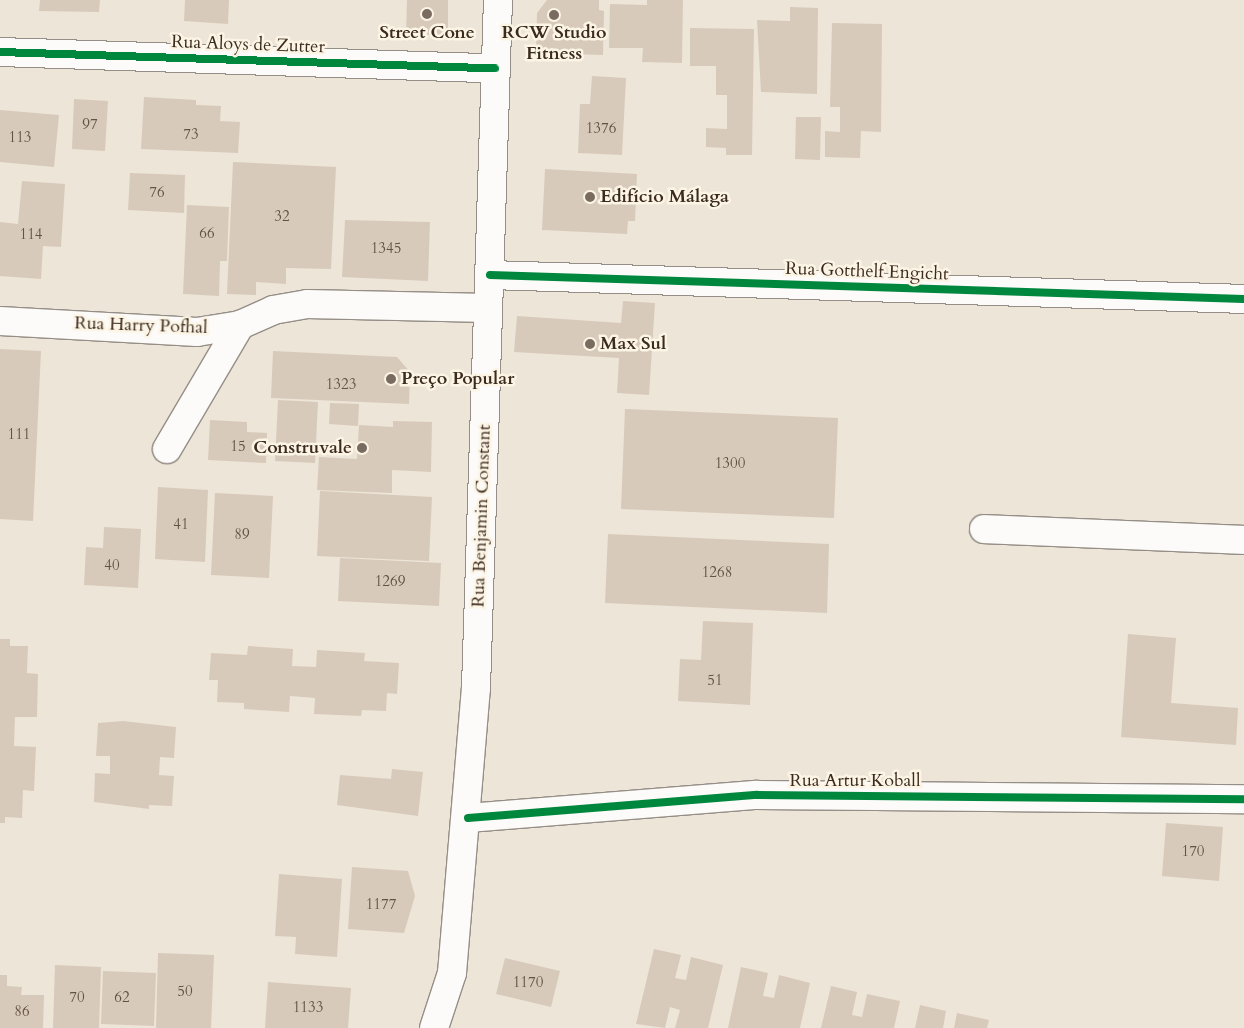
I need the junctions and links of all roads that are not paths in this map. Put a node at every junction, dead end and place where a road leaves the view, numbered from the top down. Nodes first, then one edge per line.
1 (498, 0) edge
2 (0, 52) edge
3 (495, 68) junction
4 (490, 275) junction
5 (1244, 299) edge
6 (488, 308) junction
7 (0, 321) edge
8 (240, 325) junction
9 (167, 448) dead end
10 (984, 529) dead end
11 (1244, 540) edge
12 (1244, 799) edge
13 (468, 818) junction
14 (434, 1028) edge

1 - 3 street, Rua Benjamin Constant
2 - 3 street, Rua Aloys de Zutter
3 - 4 street, Rua Benjamin Constant
4 - 5 street, Rua Gotthelf Engicht
4 - 6 street, Rua Benjamin Constant
6 - 8 street, Rua Harry Pofhal
6 - 13 street, Rua Benjamin Constant
7 - 8 street, Rua Harry Pofhal
8 - 9 street
10 - 11 street
12 - 13 street, Rua Artur Koball
13 - 14 street, Rua Benjamin Constant

